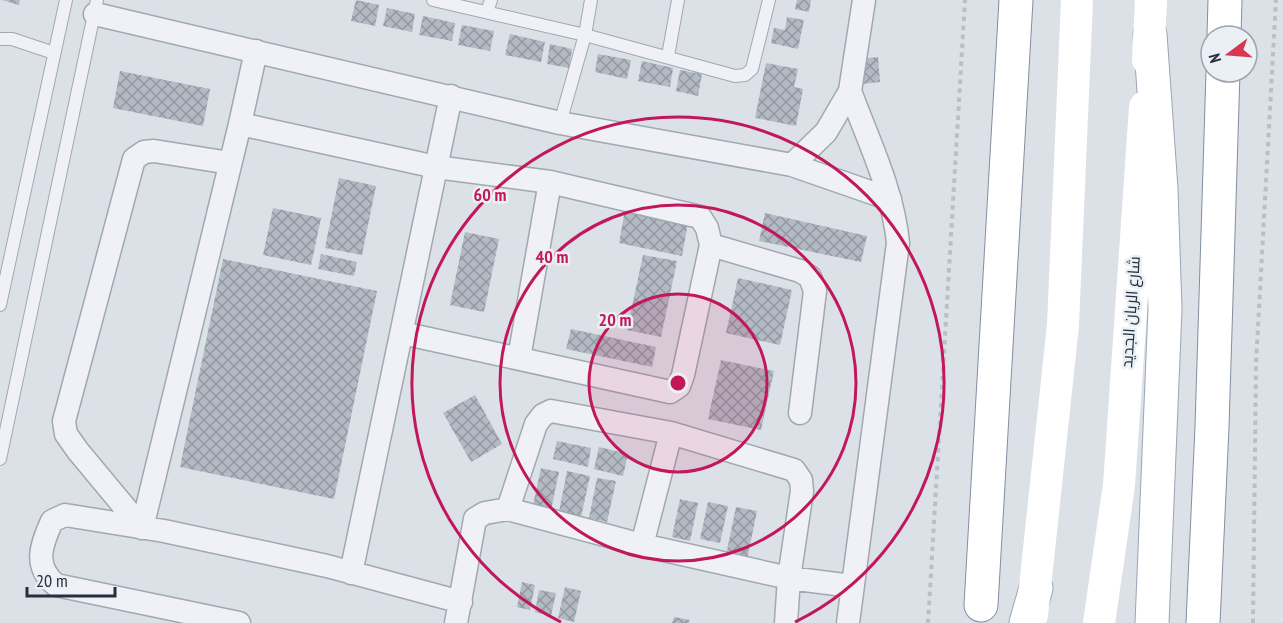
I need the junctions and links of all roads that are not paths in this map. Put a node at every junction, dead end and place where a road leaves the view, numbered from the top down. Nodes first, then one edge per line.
1 (66, 0) edge
2 (433, 0) edge
3 (591, 0) edge
4 (678, 0) edge
5 (769, 0) edge
6 (864, 0) edge
7 (1017, 0) edge
8 (1077, 0) edge
9 (1151, 0) edge
10 (1225, 0) edge
11 (489, 6) edge
12 (96, 7) edge
13 (1224, 24) edge
14 (585, 34) junction
15 (1150, 34) junction
16 (0, 39) edge
17 (256, 51) junction
18 (54, 53) junction
19 (668, 56) junction
20 (1223, 84) edge
21 (850, 91) junction
22 (451, 96) junction
23 (560, 123) junction
24 (240, 124) junction
25 (230, 163) junction
26 (792, 165) junction
27 (436, 167) junction
28 (550, 182) junction
29 (890, 199) junction
30 (711, 245) junction
31 (0, 305) edge
32 (402, 333) junction
33 (519, 358) junction
34 (800, 414) dead end
35 (670, 433) junction
36 (0, 459) edge
37 (508, 509) junction
38 (142, 528) junction
39 (642, 545) junction
40 (351, 573) junction
41 (789, 578) junction
42 (852, 586) junction
43 (1036, 588) junction
44 (981, 605) dead end
45 (458, 612) edge
46 (239, 623) edge
47 (786, 623) edge
48 (848, 623) edge
49 (1026, 623) edge
50 (1031, 623) edge
51 (1099, 623) edge
52 (1152, 623) edge
53 (1203, 623) edge

1 - 18 lane
2 - 11 lane
3 - 14 lane
4 - 19 lane
5 - 19 lane
6 - 21 street
7 - 44 main road
8 - 43 main road
9 - 15 main road, شارع الريان الجديد
10 - 13 main road
11 - 14 lane
12 - 17 street
12 - 36 lane
14 - 19 lane
14 - 23 lane
15 - 51 main road, شارع الريان الجديد
15 - 52 main road
16 - 18 lane
17 - 22 street
17 - 24 street
18 - 31 lane
20 - 53 main road
21 - 26 street
21 - 29 street
22 - 23 street
22 - 27 street
23 - 26 street
24 - 25 street
24 - 27 street
25 - 38 street
25 - 38 street
26 - 29 street
27 - 28 street
27 - 32 street
28 - 30 street
28 - 33 street
29 - 42 street
30 - 33 street
30 - 34 street
32 - 33 street
32 - 40 street
35 - 37 street
35 - 39 street
35 - 41 street
37 - 39 street
37 - 45 street
38 - 40 street
38 - 46 street
39 - 41 street
40 - 45 street
41 - 42 street
41 - 47 street
42 - 48 street
43 - 49 main road
43 - 50 main road

